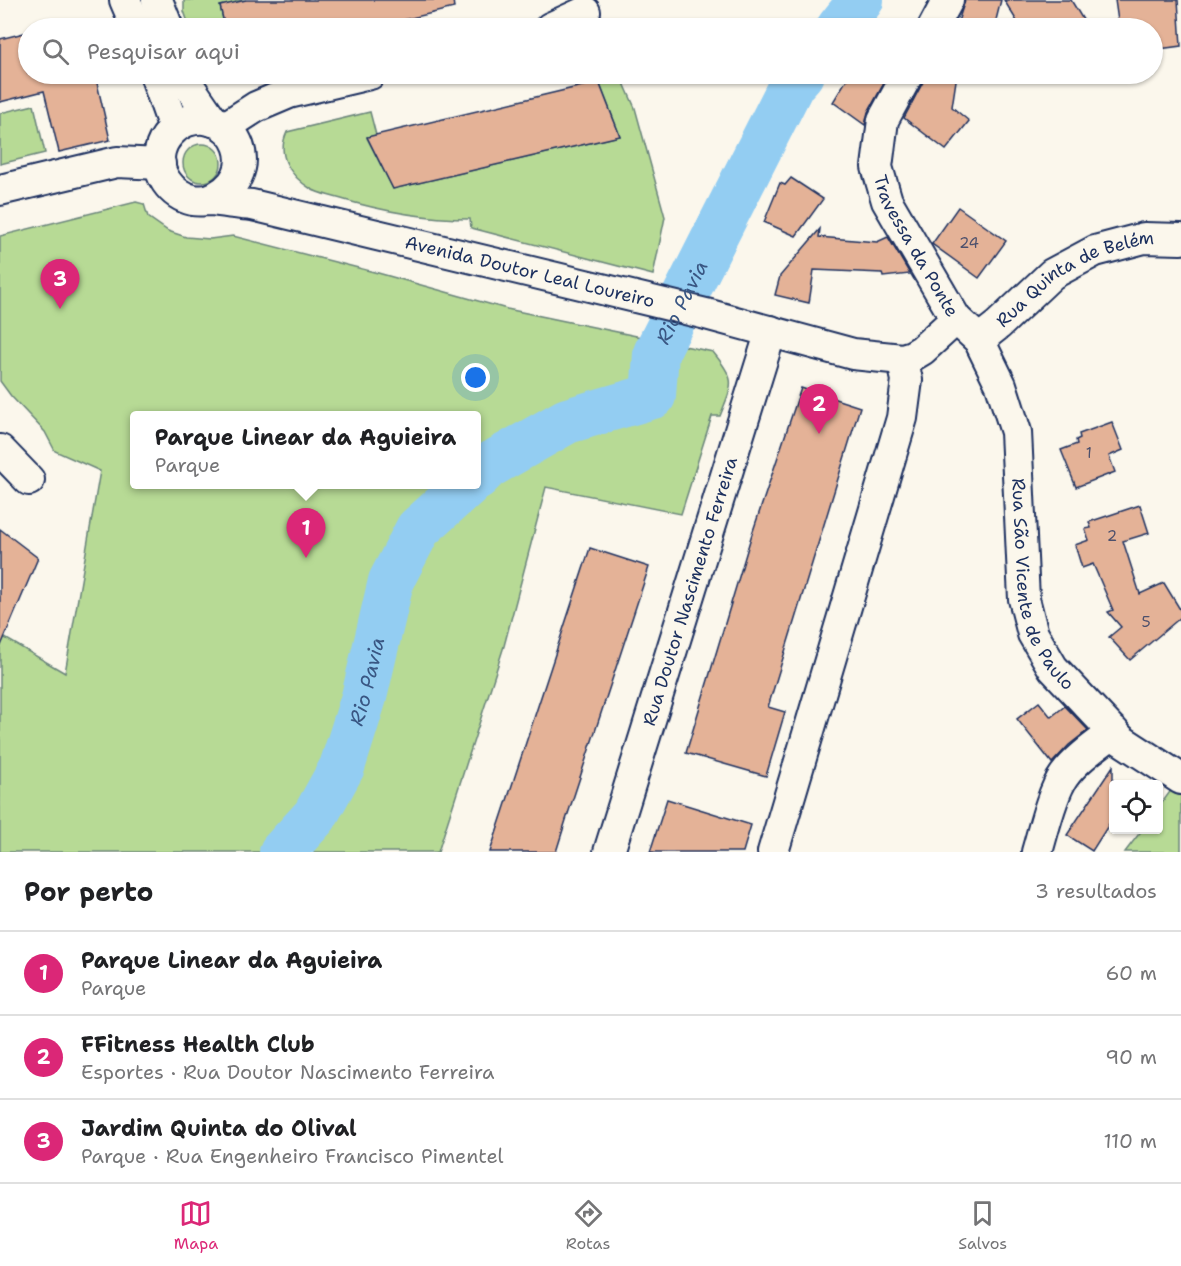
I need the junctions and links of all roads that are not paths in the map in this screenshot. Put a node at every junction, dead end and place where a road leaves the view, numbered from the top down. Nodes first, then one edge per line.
1 (948, 0) edge
2 (585, 12) dead end
3 (572, 18) edge
4 (938, 18) edge
5 (159, 84) edge
6 (188, 84) edge
7 (327, 84) edge
8 (903, 84) edge
9 (174, 128) junction
10 (226, 132) junction
11 (160, 164) junction
12 (0, 190) edge
13 (208, 200) junction
14 (304, 218) junction
15 (1181, 239) edge
16 (956, 319) junction
17 (771, 331) junction
18 (979, 340) junction
19 (902, 359) junction
20 (0, 450) edge
21 (29, 480) dead end
22 (1114, 732) junction
23 (1181, 779) edge
24 (609, 852) edge
25 (773, 852) edge
26 (1037, 852) edge

1 - 4 street
2 - 3 street
5 - 9 street
6 - 10 street, Avenida Doutor Leal Loureiro
7 - 10 street
8 - 16 street, Travessa da Ponte
9 - 10 street
9 - 11 street
10 - 13 street
10 - 14 street, Avenida Doutor Leal Loureiro
11 - 12 street
11 - 13 street, Avenida Doutor Leal Loureiro
13 - 14 street, Avenida Doutor Leal Loureiro
14 - 17 street, Avenida Doutor Leal Loureiro
15 - 18 street, Rua Quinta de Belém
16 - 18 street, Travessa da Ponte
16 - 19 street
17 - 19 street, Avenida Doutor Leal Loureiro
17 - 24 street, Rua Doutor Nascimento Ferreira
18 - 22 street, Rua São Vicente de Paulo
19 - 25 street
20 - 21 street
22 - 23 street, Rua São Vicente de Paulo
22 - 26 street

